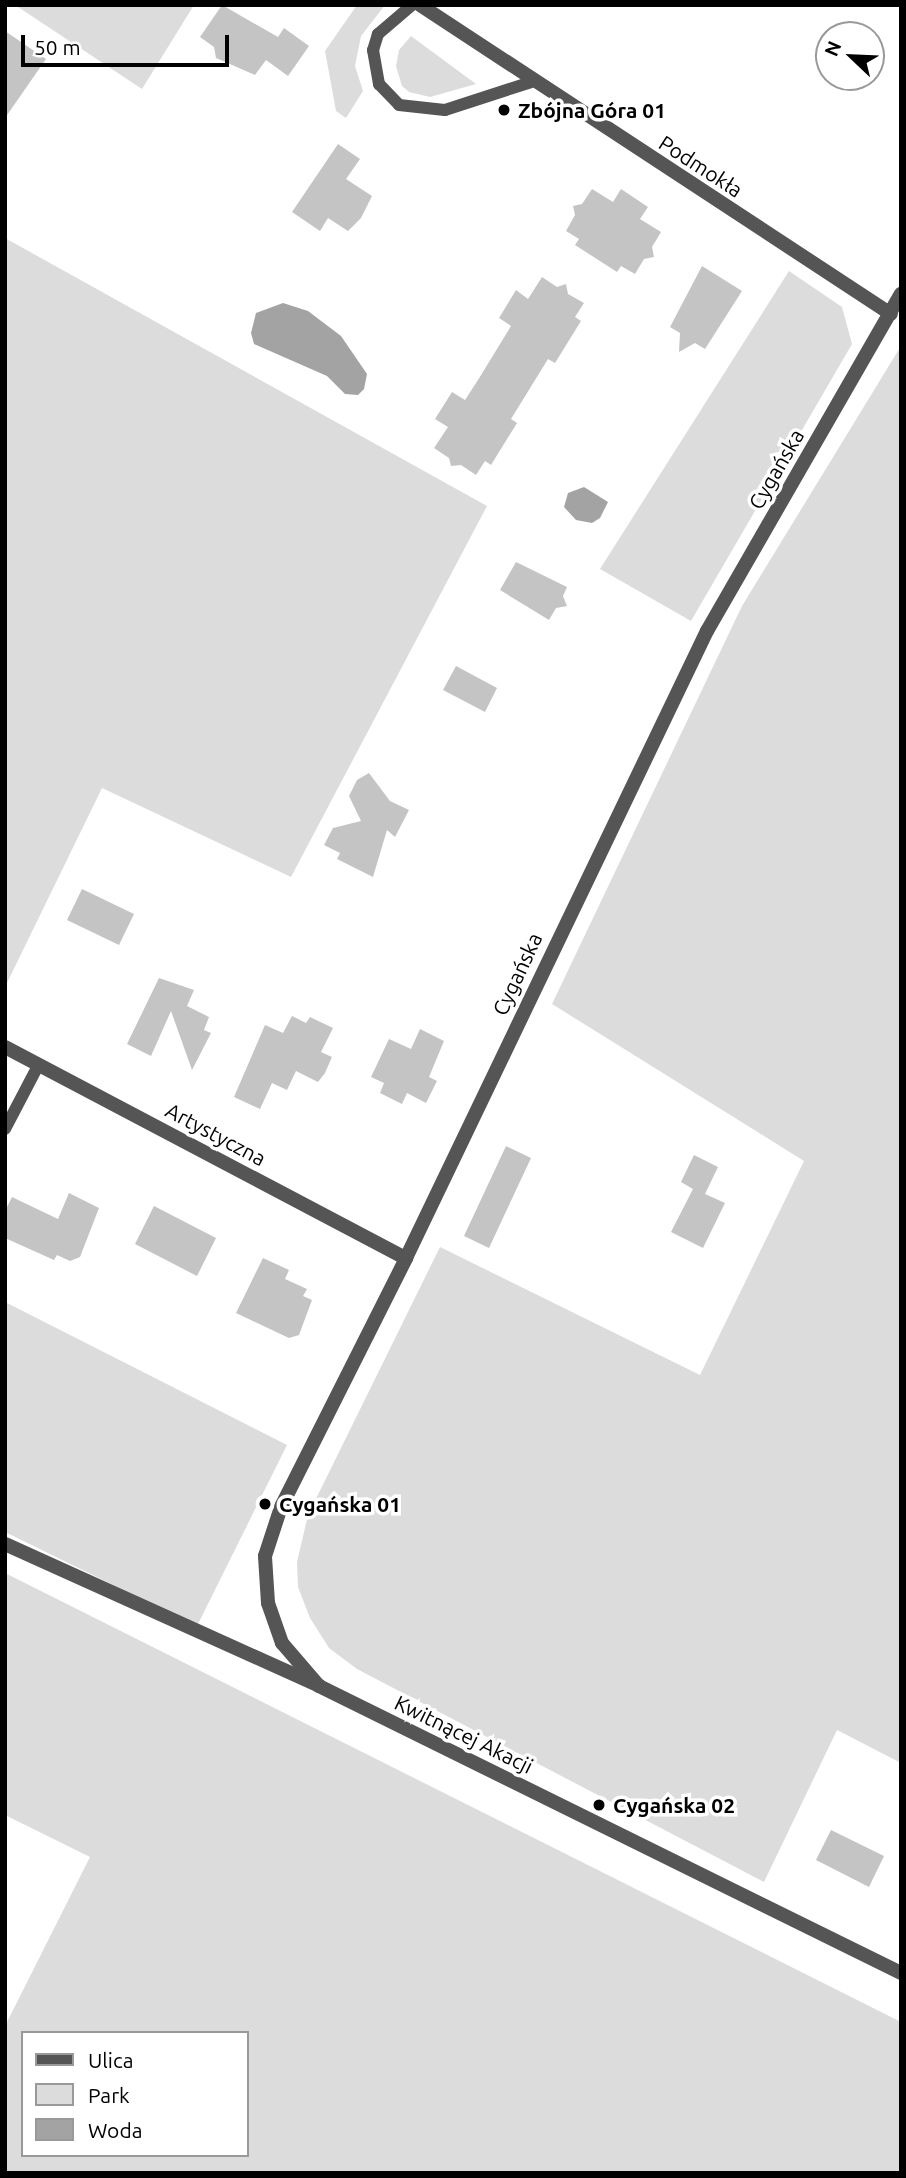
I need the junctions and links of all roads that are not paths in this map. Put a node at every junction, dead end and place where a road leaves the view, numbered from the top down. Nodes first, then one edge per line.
1 (412, 5) edge
2 (420, 5) edge
3 (531, 82) junction
4 (901, 294) edge
5 (891, 314) junction
6 (5, 1047) edge
7 (39, 1064) junction
8 (5, 1129) edge
9 (406, 1258) junction
10 (5, 1544) edge
11 (319, 1686) junction
12 (901, 1973) edge

1 - 3 lane
2 - 3 street, Podmokła
3 - 5 street, Podmokła
4 - 5 street, Cygańska
5 - 9 street, Cygańska
6 - 7 street, Artystyczna
7 - 8 lane
7 - 9 street, Artystyczna
9 - 11 street, Cygańska
10 - 11 street, Kwitnącej Akacji
11 - 12 street, Kwitnącej Akacji

